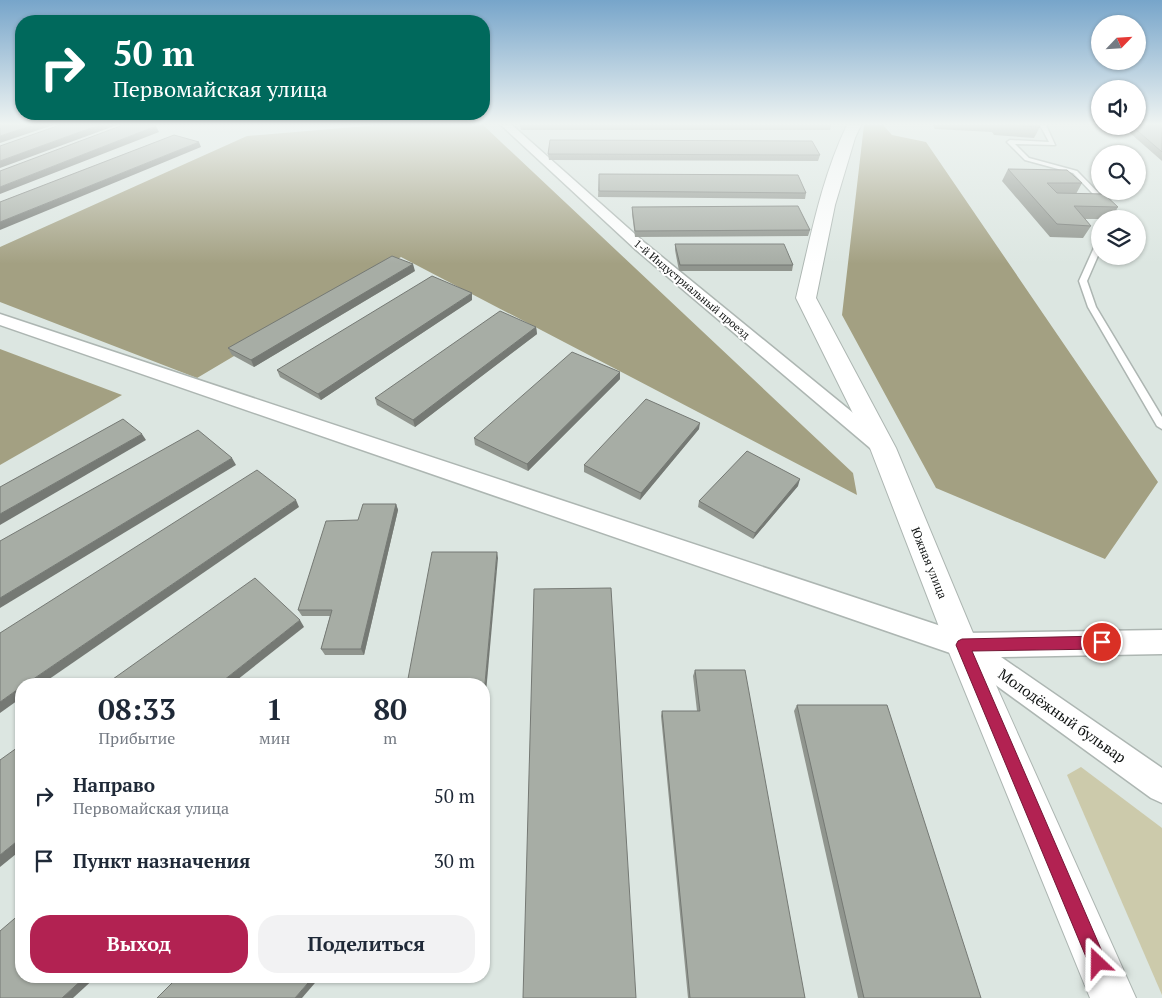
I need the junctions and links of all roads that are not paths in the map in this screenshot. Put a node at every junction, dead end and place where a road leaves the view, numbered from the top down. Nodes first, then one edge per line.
1 (558, 172) edge
2 (837, 172) edge
3 (1073, 172) edge
4 (1113, 210) edge
5 (1091, 264) edge
6 (0, 319) edge
7 (1162, 426) edge
8 (883, 448) junction
9 (1162, 642) edge
10 (962, 645) junction
11 (1162, 787) edge
12 (1113, 998) edge

1 - 8 street, 1-й Индустриальный проезд
2 - 8 street, Южная улица
3 - 4 lane
5 - 7 lane
6 - 10 street
8 - 10 street, Южная улица
9 - 10 street
10 - 11 street, Молодёжный бульвар
10 - 12 street, Южная улица

